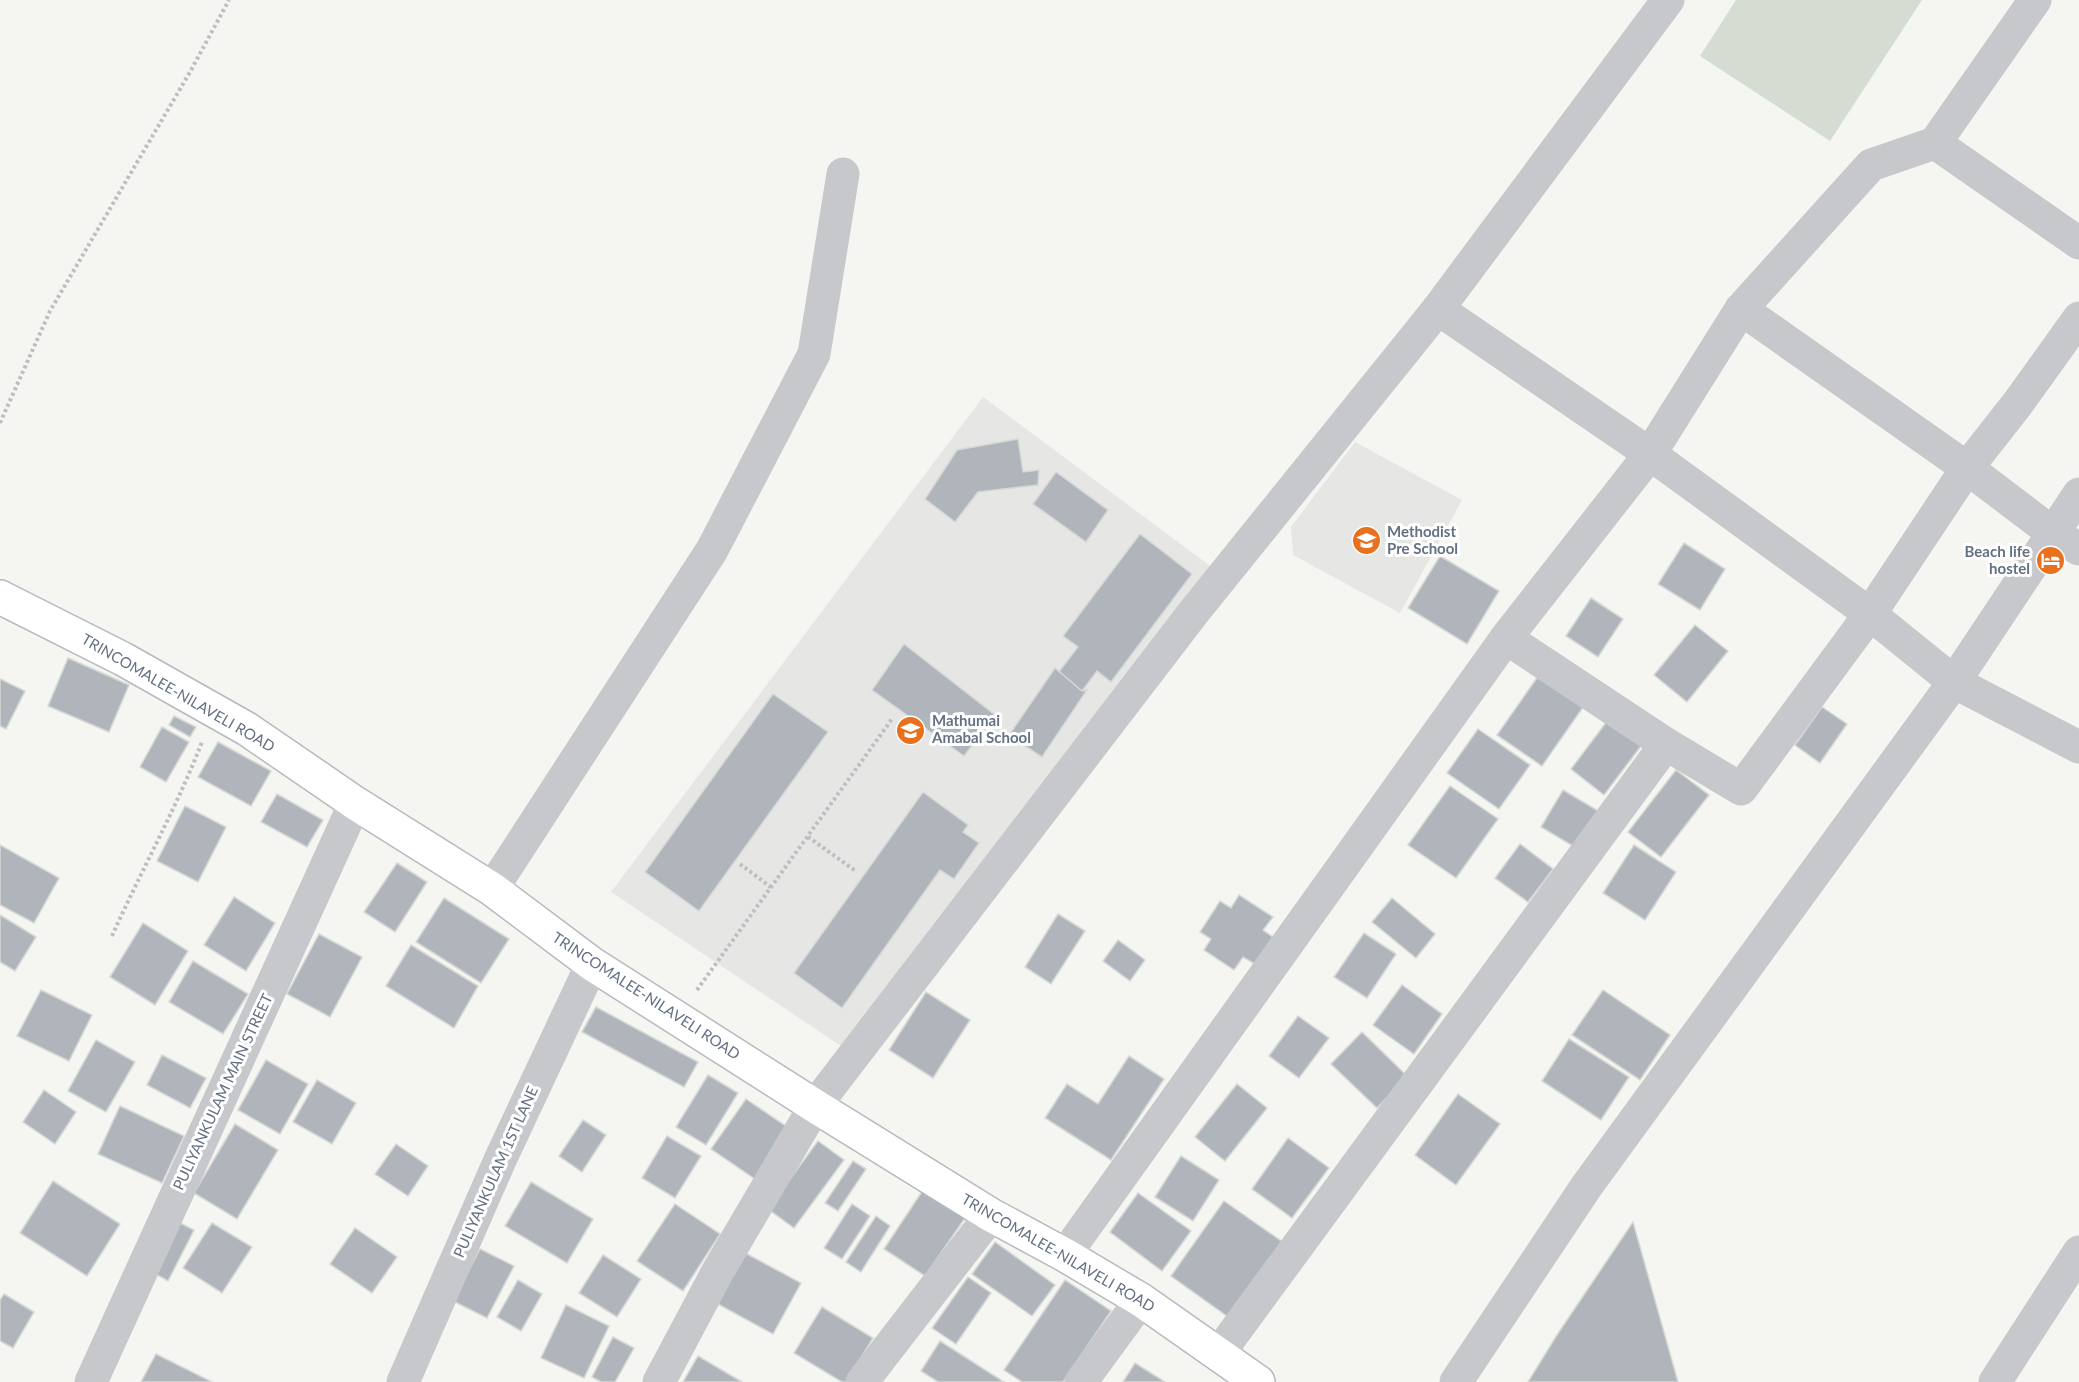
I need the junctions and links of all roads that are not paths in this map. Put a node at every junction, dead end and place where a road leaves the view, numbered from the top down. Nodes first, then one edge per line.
1 (1668, 0) edge
2 (2035, 0) edge
3 (1935, 143) junction
4 (843, 174) dead end
5 (2078, 239) edge
6 (1438, 309) junction
7 (1741, 309) junction
8 (2079, 318) edge
9 (1650, 454) junction
10 (1967, 468) junction
11 (2079, 494) edge
12 (2066, 541) edge
13 (0, 597) edge
14 (1870, 614) junction
15 (1506, 638) junction
16 (1954, 682) junction
17 (1666, 744) junction
18 (2079, 747) edge
19 (355, 803) junction
20 (492, 889) junction
21 (592, 964) junction
22 (815, 1106) junction
23 (991, 1215) junction
24 (2079, 1252) edge
25 (1065, 1255) junction
26 (1141, 1300) junction
27 (1219, 1353) junction
28 (91, 1382) edge
29 (404, 1382) edge
30 (659, 1382) edge
31 (862, 1382) edge
32 (1081, 1382) edge
33 (1258, 1382) edge
34 (1456, 1382) edge
35 (1995, 1382) edge

1 - 6 street
2 - 3 street
3 - 5 street
3 - 7 street
4 - 20 street
6 - 9 street
6 - 22 street
7 - 9 street
7 - 10 street
8 - 10 street
9 - 14 street
9 - 15 street
10 - 12 street
10 - 14 street
11 - 12 street
12 - 16 street
13 - 19 main road, TRINCOMALEE-NILAVELI ROAD
14 - 16 street
14 - 17 street
15 - 17 street
15 - 25 street
16 - 18 street
16 - 34 street
17 - 27 street
19 - 20 main road, TRINCOMALEE-NILAVELI ROAD
19 - 28 street, PULIYANKULAM MAIN STREET
20 - 21 main road, TRINCOMALEE-NILAVELI ROAD
21 - 22 main road, TRINCOMALEE-NILAVELI ROAD
21 - 29 street, PULIYANKULAM 1ST LANE
22 - 23 main road, TRINCOMALEE-NILAVELI ROAD
22 - 30 street
23 - 25 main road, TRINCOMALEE-NILAVELI ROAD
23 - 31 street
24 - 35 street
25 - 26 main road, TRINCOMALEE-NILAVELI ROAD
26 - 27 main road, TRINCOMALEE-NILAVELI ROAD
26 - 32 street
27 - 33 main road, TRINCOMALEE-NILAVELI ROAD

